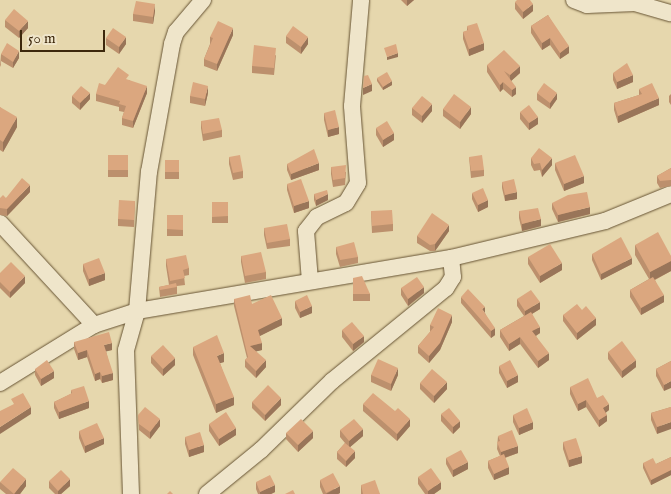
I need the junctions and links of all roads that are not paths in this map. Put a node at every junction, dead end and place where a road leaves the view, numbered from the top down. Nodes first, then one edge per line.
1 (203, 0) edge
2 (361, 0) edge
3 (574, 0) edge
4 (671, 13) edge
5 (671, 194) edge
6 (0, 223) edge
7 (450, 258) junction
8 (310, 281) junction
9 (137, 311) junction
10 (94, 325) junction
11 (0, 383) edge
12 (131, 494) edge
13 (207, 494) edge

1 - 9 street
2 - 8 street
3 - 4 street
5 - 7 street
6 - 10 street
7 - 8 street
7 - 13 street
8 - 9 street
9 - 10 street
9 - 12 street
10 - 11 street

